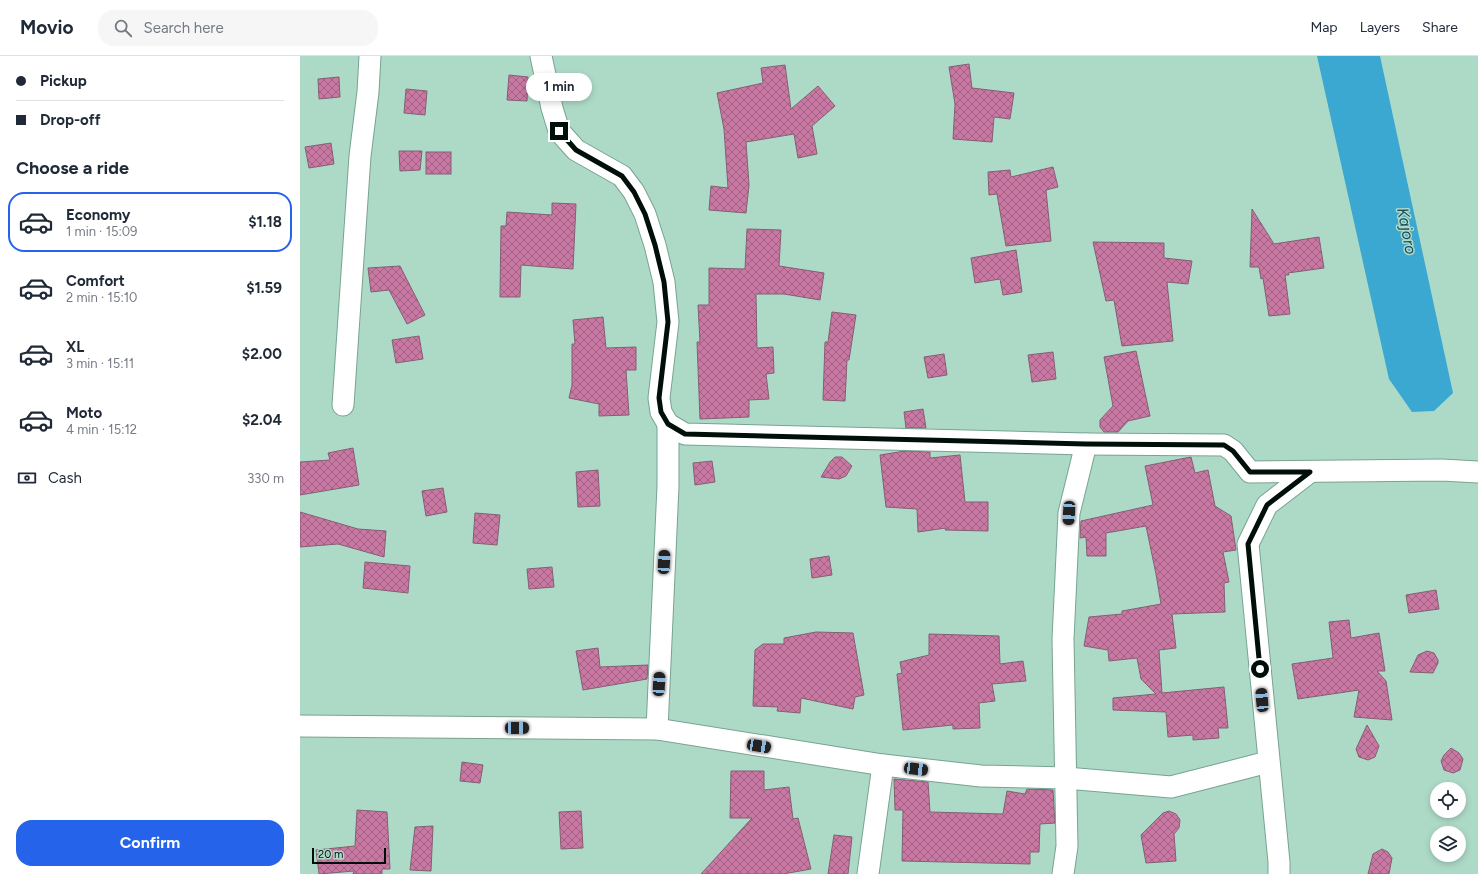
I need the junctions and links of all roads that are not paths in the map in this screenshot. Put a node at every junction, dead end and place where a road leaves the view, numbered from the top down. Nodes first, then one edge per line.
1 (370, 56) edge
2 (541, 56) edge
3 (343, 405) dead end
4 (668, 424) junction
5 (1086, 444) junction
6 (1310, 472) junction
7 (1478, 472) edge
8 (300, 726) edge
9 (657, 729) junction
10 (1268, 762) junction
11 (883, 765) junction
12 (1066, 778) junction
13 (868, 874) edge
14 (1063, 874) edge
15 (1278, 874) edge

1 - 3 street
2 - 4 street
4 - 5 street
4 - 9 street
5 - 6 street
5 - 12 street
6 - 7 street
6 - 10 street
8 - 9 street
9 - 11 street
10 - 12 street
10 - 15 street
11 - 12 street
11 - 13 street
12 - 14 street

